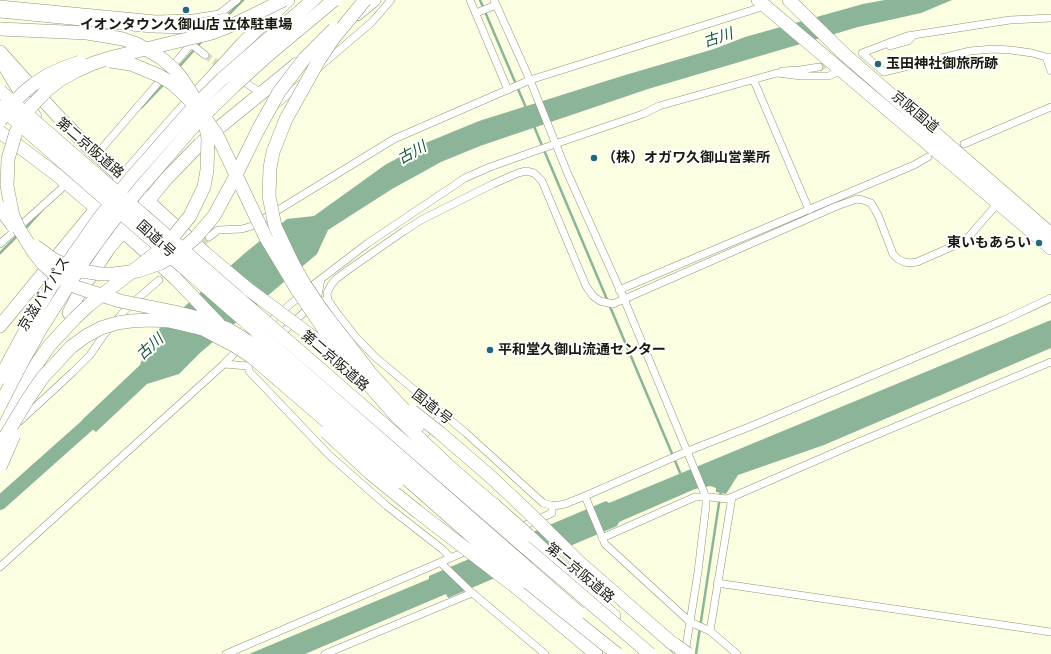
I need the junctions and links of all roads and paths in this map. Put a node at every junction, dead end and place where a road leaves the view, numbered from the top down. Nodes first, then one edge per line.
1 (237, 0) edge
2 (279, 0) edge
3 (284, 0) edge
4 (288, 0) edge
5 (313, 0) edge
6 (334, 0) edge
7 (364, 0) edge
8 (374, 0) edge
9 (392, 0) edge
10 (470, 0) edge
11 (790, 1) edge
12 (495, 2) edge
13 (0, 4) edge
14 (764, 5) edge
15 (0, 11) edge
16 (476, 14) junction
17 (194, 18) junction
18 (1051, 18) edge
19 (0, 29) edge
20 (912, 36) junction
21 (191, 44) junction
22 (0, 52) edge
23 (866, 53) tunnel mouth
24 (206, 55) tunnel mouth
25 (1048, 57) edge
26 (0, 59) edge
27 (824, 63) junction
28 (841, 70) junction
29 (1051, 71) edge
30 (884, 72) junction
31 (778, 74) junction
32 (240, 79) dead end
33 (754, 80) junction
34 (530, 82) junction
35 (884, 88) junction
36 (0, 90) edge
37 (508, 90) junction
38 (258, 91) dead end
39 (274, 102) dead end
40 (0, 107) edge
41 (1051, 107) edge
42 (0, 121) edge
43 (0, 132) edge
44 (554, 142) junction
45 (964, 144) dead end
46 (103, 147) dead end
47 (928, 157) dead end
48 (122, 179) junction
49 (61, 189) dead end
50 (116, 199) junction
51 (146, 201) junction
52 (998, 203) junction
53 (0, 208) edge
54 (96, 209) junction
55 (809, 210) junction
56 (134, 215) junction
57 (122, 230) junction
58 (1051, 234) edge
59 (209, 237) tunnel mouth
60 (0, 244) edge
61 (1051, 248) edge
62 (320, 279) junction
63 (159, 280) dead end
64 (619, 290) junction
65 (1051, 298) edge
66 (624, 299) junction
67 (328, 300) junction
68 (317, 301) junction
69 (0, 326) edge
70 (1051, 362) edge
71 (224, 364) junction
72 (248, 366) junction
73 (0, 378) edge
74 (283, 389) junction
75 (0, 405) edge
76 (442, 414) junction
77 (0, 437) edge
78 (0, 445) edge
79 (688, 451) junction
80 (0, 467) edge
81 (373, 494) junction
82 (707, 495) junction
83 (585, 496) junction
84 (730, 498) junction
85 (552, 505) junction
86 (498, 509) junction
87 (602, 537) junction
88 (486, 549) junction
89 (451, 558) junction
90 (442, 564) junction
91 (0, 567) edge
92 (717, 583) junction
93 (471, 592) junction
94 (692, 623) junction
95 (708, 630) junction
96 (1051, 632) edge
97 (669, 640) junction
98 (226, 654) edge
99 (325, 654) edge
100 (545, 654) edge
101 (596, 654) edge
102 (617, 654) edge
103 (625, 654) edge
104 (650, 654) edge
105 (655, 654) edge
106 (684, 654) edge
107 (688, 654) edge
108 (737, 654) edge

1 - 17 street
2 - 15 highway, bridge
3 - 88 highway, bridge
4 - 48 highway
5 - 50 highway, bridge
6 - 50 highway, bridge
7 - 53 highway, bridge
7 - 86 highway, bridge
8 - 51 highway, 国道1号
9 - 39 street
10 - 16 street
11 - 35 highway, 京阪国道
12 - 16 street
12 - 34 street
13 - 17 street
14 - 27 highway, 京阪国道
14 - 34 street
16 - 37 street
17 - 21 street
18 - 20 street
19 - 77 highway, bridge
20 - 23 street
20 - 30 street
21 - 24 street
21 - 46 street
22 - 48 highway, 国道1号
25 - 29 street
25 - 30 street
26 - 50 highway
27 - 28 highway, 京阪国道
27 - 31 street
28 - 31 street
28 - 52 highway, 京阪国道
30 - 35 street
31 - 33 street
32 - 38 street
33 - 44 street
33 - 55 street
34 - 37 street
34 - 44 street
35 - 58 highway, 京阪国道
36 - 104 highway, 第二京阪道路, bridge
37 - 59 street
40 - 103 highway, 第二京阪道路, bridge
41 - 45 street
42 - 86 highway, bridge
43 - 54 highway, 国道1号
44 - 62 street
44 - 64 street
47 - 55 street
48 - 50 highway
48 - 51 highway, 国道1号
48 - 56 highway
49 - 60 street
50 - 54 highway
50 - 57 highway
50 - 73 highway, 京滋バイパス, bridge
50 - 75 highway, 京滋バイパス, bridge
51 - 56 highway, 国道1号
51 - 97 highway, 国道1号, bridge
52 - 61 highway, 京阪国道
52 - 66 street
54 - 57 highway, 国道1号
54 - 69 highway
55 - 64 street
56 - 57 highway, 国道1号
56 - 74 highway, bridge
57 - 74 highway, 国道1号, bridge
57 - 80 highway, 国道1号, bridge
62 - 68 street
62 - 71 street
63 - 77 street
64 - 66 street
65 - 79 street
66 - 67 street
66 - 79 street
67 - 68 street
67 - 76 street
68 - 72 street
70 - 84 street
71 - 72 street
71 - 91 street
72 - 81 street
74 - 101 highway, 国道1号, bridge
76 - 81 street
76 - 85 street
78 - 88 highway, bridge
79 - 82 street
79 - 83 street
81 - 89 street
82 - 84 street
82 - 87 street
82 - 94 street
83 - 85 street
83 - 87 street
84 - 92 street
85 - 89 street
86 - 105 highway, bridge
87 - 94 street
88 - 102 highway, bridge
89 - 90 street
90 - 93 street
90 - 98 street
92 - 95 street
92 - 96 street
93 - 99 street
93 - 100 street
94 - 95 street
94 - 106 street
95 - 108 street
97 - 106 highway, 国道1号, bridge
97 - 107 highway, bridge

